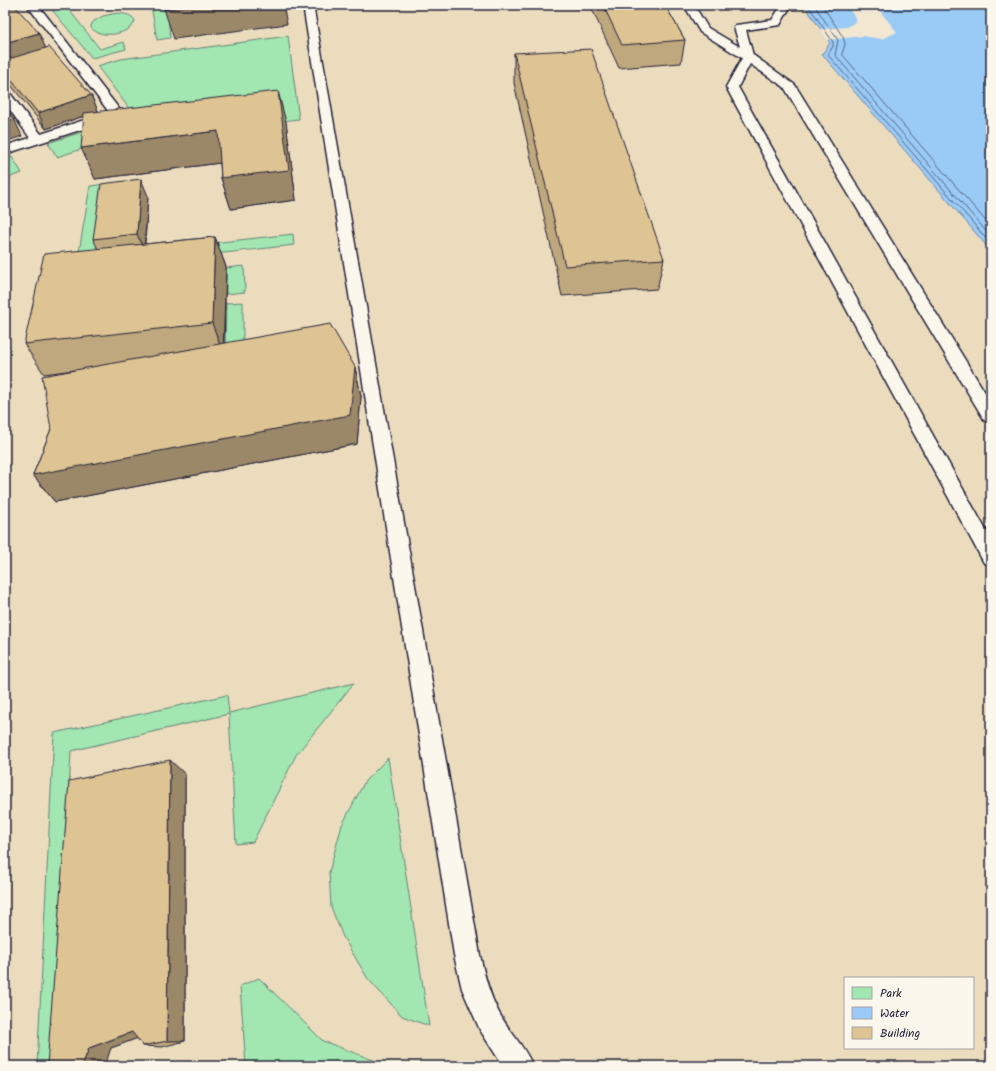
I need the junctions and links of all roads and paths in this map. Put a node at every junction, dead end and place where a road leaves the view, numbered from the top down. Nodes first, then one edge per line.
1 (32, 5) edge
2 (308, 5) edge
3 (689, 5) edge
4 (784, 5) edge
5 (70, 53) junction
6 (748, 57) junction
7 (56, 58) edge
8 (5, 95) edge
9 (38, 139) junction
10 (5, 150) edge
11 (991, 416) edge
12 (991, 557) edge
13 (519, 1066) edge

1 - 5 lane
2 - 13 lane
3 - 6 lane
4 - 6 lane
5 - 7 lane
5 - 9 lane
6 - 11 lane
6 - 12 lane
8 - 9 lane
9 - 10 lane

